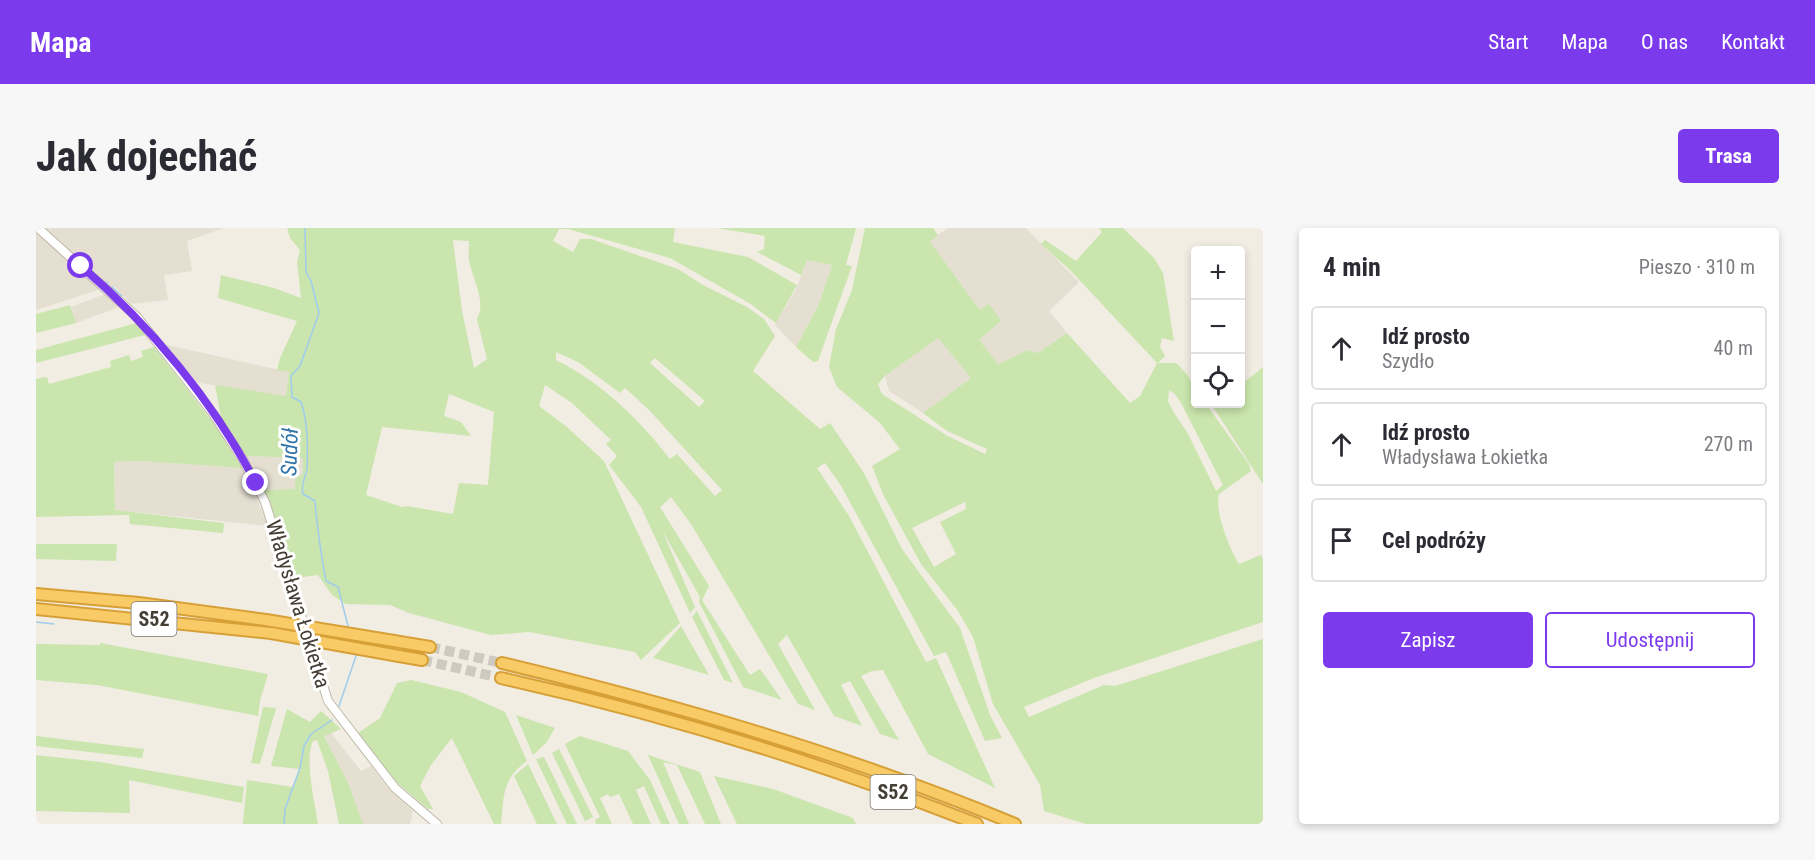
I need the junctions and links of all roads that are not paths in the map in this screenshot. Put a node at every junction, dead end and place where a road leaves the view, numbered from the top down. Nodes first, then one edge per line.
1 (38, 228) edge
2 (36, 594) edge
3 (36, 609) edge
4 (430, 647) tunnel mouth
5 (422, 660) tunnel mouth
6 (502, 663) tunnel mouth
7 (501, 678) tunnel mouth
8 (437, 824) edge
9 (977, 824) edge
10 (1015, 824) edge

1 - 8 street, Władysława Łokietka
2 - 4 highway, S52, bridge
3 - 5 highway, S52, bridge
6 - 10 highway, S52
7 - 9 highway, S52

